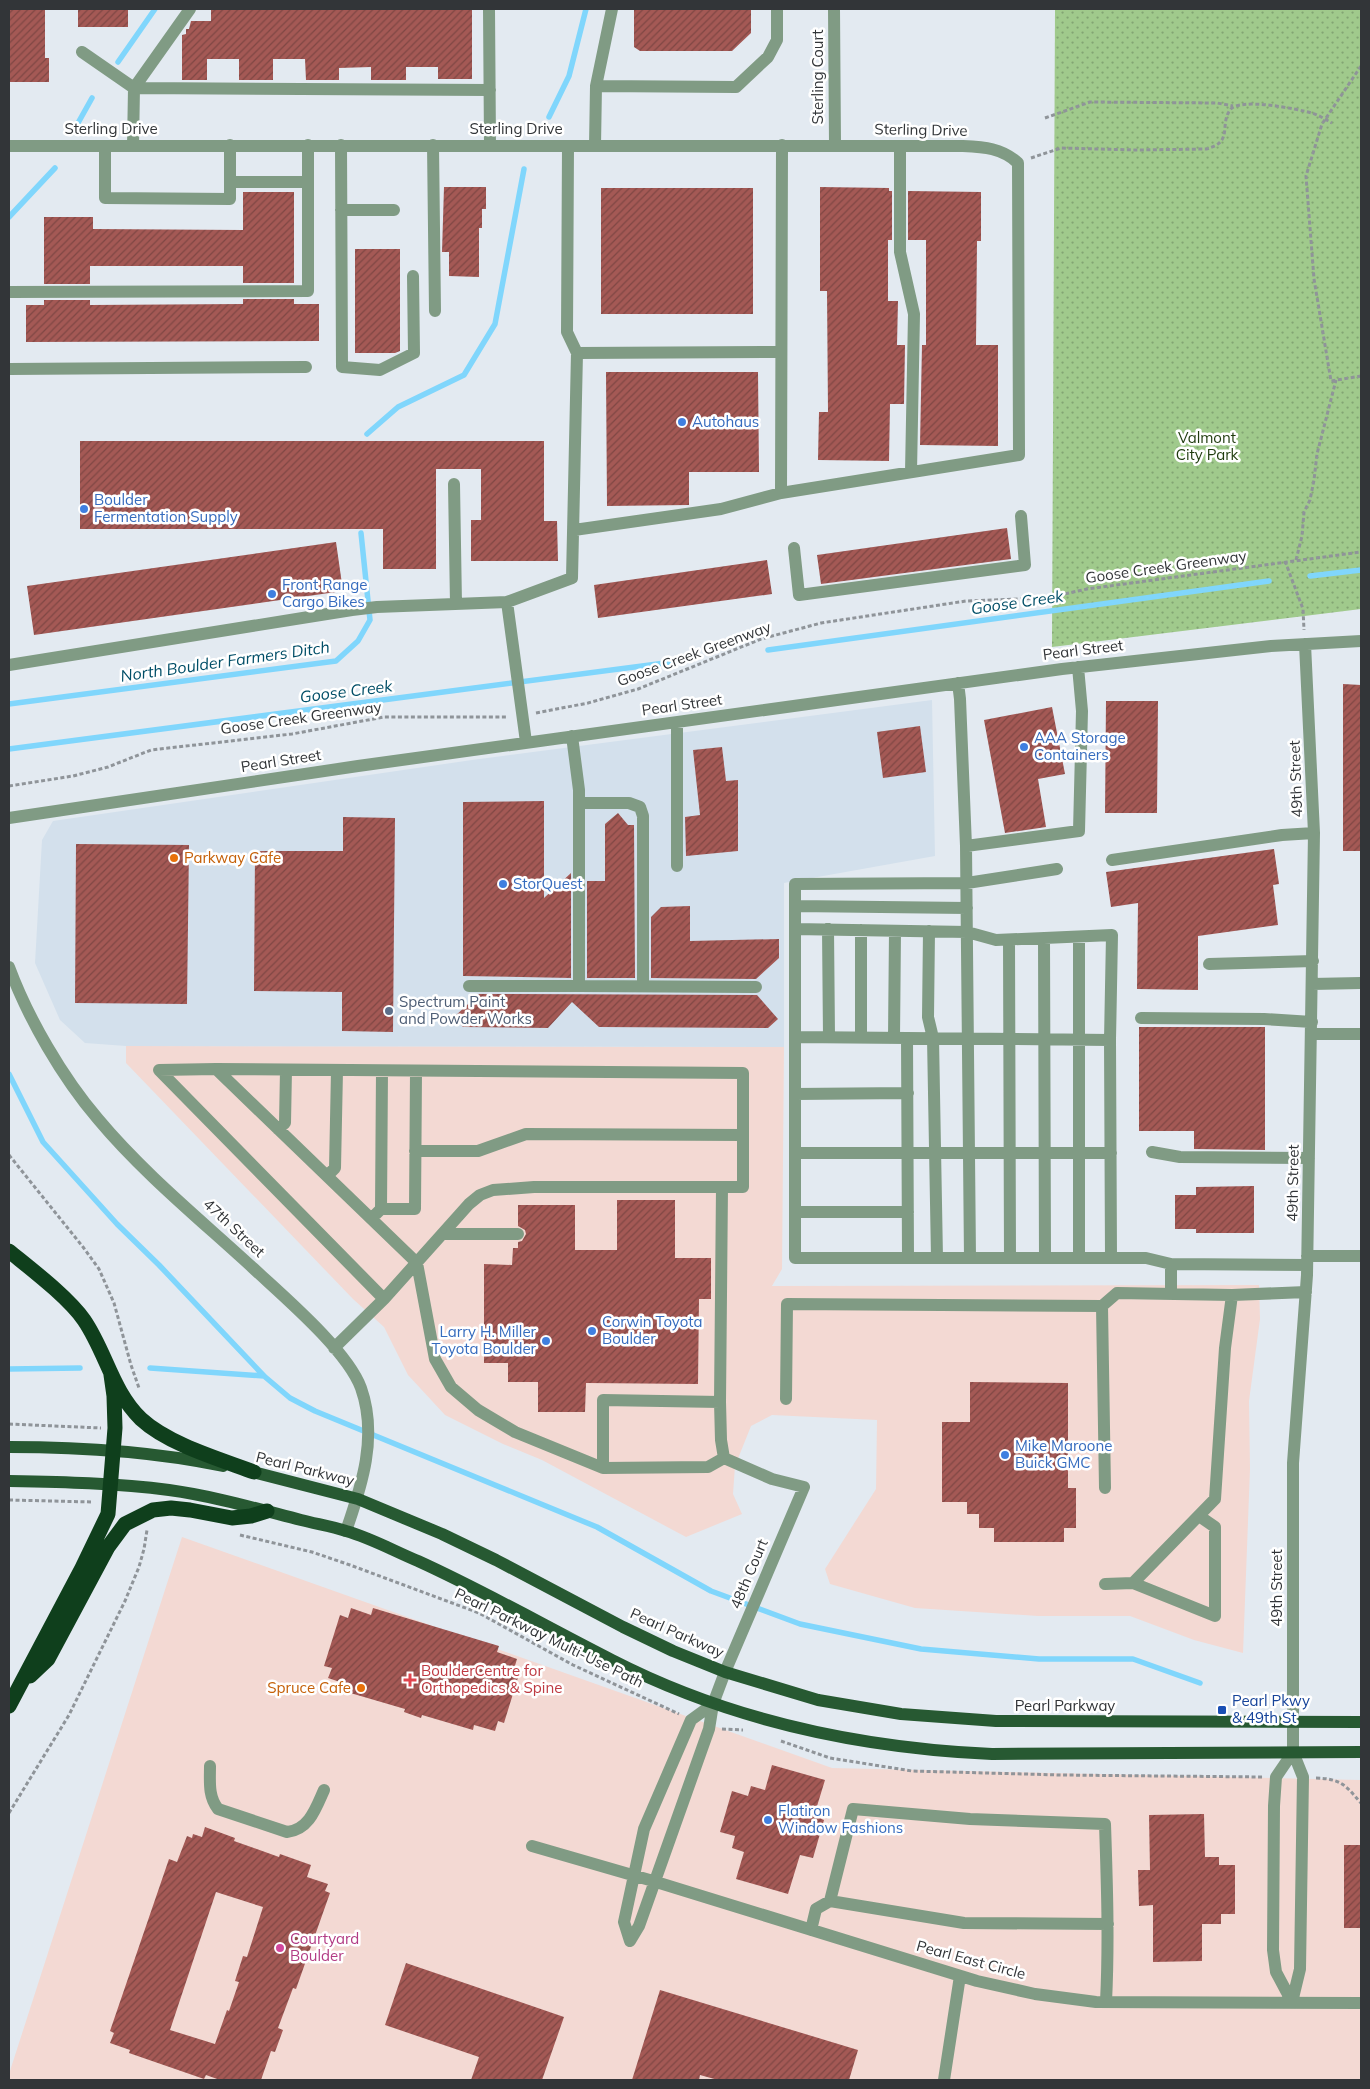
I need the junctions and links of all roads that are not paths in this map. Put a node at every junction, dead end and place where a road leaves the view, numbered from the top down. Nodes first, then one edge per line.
1 (190, 9) edge
2 (489, 9) edge
3 (612, 9) edge
4 (777, 9) edge
5 (834, 9) edge
6 (82, 52) dead end
7 (596, 86) junction
8 (134, 88) junction
9 (490, 90) junction
10 (230, 145) junction
11 (308, 145) junction
12 (341, 145) junction
13 (433, 145) junction
14 (490, 145) junction
15 (782, 145) junction
16 (835, 145) junction
17 (9, 146) edge
18 (105, 146) junction
19 (133, 146) junction
20 (568, 146) junction
21 (595, 146) junction
22 (900, 146) junction
23 (230, 182) junction
24 (308, 182) junction
25 (341, 210) junction
26 (394, 210) dead end
27 (413, 276) dead end
28 (9, 292) edge
29 (435, 311) dead end
30 (781, 352) junction
31 (577, 353) junction
32 (306, 367) dead end
33 (9, 369) edge
34 (911, 472) junction
35 (454, 484) dead end
36 (781, 493) junction
37 (1020, 516) dead end
38 (574, 530) junction
39 (794, 548) dead end
40 (507, 602) junction
41 (456, 604) junction
42 (1361, 641) edge
43 (1305, 644) junction
44 (9, 666) edge
45 (1078, 667) junction
46 (958, 683) junction
47 (677, 722) junction
48 (572, 736) junction
49 (526, 742) junction
50 (579, 803) junction
51 (9, 818) edge
52 (1314, 833) junction
53 (966, 846) junction
54 (1112, 860) dead end
55 (677, 866) dead end
56 (1057, 869) dead end
57 (966, 883) junction
58 (795, 906) junction
59 (967, 908) junction
60 (795, 929) junction
61 (828, 929) junction
62 (861, 930) junction
63 (894, 931) junction
64 (929, 932) junction
65 (967, 932) junction
66 (1079, 937) junction
67 (1044, 938) junction
68 (1009, 940) junction
69 (1313, 961) junction
70 (1209, 964) dead end
71 (9, 967) edge
72 (1312, 984) junction
73 (1361, 984) edge
74 (469, 986) dead end
75 (579, 986) junction
76 (643, 986) junction
77 (756, 987) dead end
78 (1141, 1018) dead end
79 (1312, 1028) junction
80 (1361, 1034) edge
81 (795, 1038) junction
82 (828, 1038) junction
83 (861, 1038) junction
84 (900, 1038) junction
85 (934, 1038) junction
86 (968, 1039) junction
87 (1010, 1039) junction
88 (1044, 1039) junction
89 (1079, 1039) junction
90 (1110, 1040) junction
91 (216, 1069) junction
92 (286, 1070) junction
93 (336, 1071) junction
94 (382, 1071) junction
95 (416, 1072) junction
96 (795, 1094) junction
97 (908, 1094) junction
98 (278, 1129) junction
99 (743, 1135) junction
100 (416, 1151) junction
101 (795, 1152) junction
102 (1010, 1152) junction
103 (1044, 1152) junction
104 (1079, 1152) junction
105 (1111, 1152) junction
106 (1152, 1152) dead end
107 (908, 1153) junction
108 (935, 1153) junction
109 (969, 1153) junction
110 (1310, 1158) junction
111 (327, 1176) junction
112 (722, 1188) junction
113 (381, 1209) junction
114 (795, 1212) junction
115 (908, 1212) junction
116 (372, 1220) junction
117 (444, 1234) junction
118 (518, 1234) dead end
119 (9, 1251) edge
120 (1361, 1256) edge
121 (908, 1258) junction
122 (937, 1258) junction
123 (970, 1258) junction
124 (1010, 1258) junction
125 (1045, 1258) junction
126 (1079, 1258) junction
127 (1111, 1258) junction
128 (1307, 1260) junction
129 (417, 1263) junction
130 (1171, 1264) junction
131 (1306, 1292) junction
132 (1170, 1294) junction
133 (1232, 1295) junction
134 (384, 1299) junction
135 (1102, 1306) junction
136 (334, 1348) junction
137 (110, 1375) junction
138 (786, 1399) dead end
139 (720, 1402) junction
140 (9, 1447) edge
141 (114, 1450) junction
142 (724, 1458) junction
143 (603, 1468) junction
144 (254, 1472) junction
145 (9, 1481) edge
146 (111, 1484) junction
147 (1105, 1488) dead end
148 (358, 1499) junction
149 (267, 1511) junction
150 (1199, 1516) junction
151 (346, 1531) junction
152 (1133, 1583) junction
153 (1105, 1584) dead end
154 (725, 1672) junction
155 (19, 1688) junction
156 (713, 1704) junction
157 (9, 1706) edge
158 (1294, 1722) junction
159 (1361, 1722) edge
160 (1293, 1752) junction
161 (1361, 1752) edge
162 (210, 1766) dead end
163 (324, 1790) dead end
164 (532, 1846) dead end
165 (633, 1875) junction
166 (654, 1881) junction
167 (830, 1901) junction
168 (1108, 1924) junction
169 (811, 1930) junction
170 (960, 1976) junction
171 (1106, 2002) junction
172 (1292, 2002) junction
173 (1361, 2003) edge
174 (944, 2080) edge

1 - 8 street
2 - 9 street
3 - 7 street
4 - 7 street
5 - 16 street, Sterling Court
6 - 8 street
7 - 21 street
8 - 9 street
8 - 19 street
9 - 14 street
10 - 11 street, Sterling Drive
10 - 19 street, Sterling Drive
10 - 23 street
11 - 12 street, Sterling Drive
11 - 24 street
12 - 13 street, Sterling Drive
12 - 25 street
13 - 14 street, Sterling Drive
13 - 29 street
14 - 20 street, Sterling Drive
15 - 16 street, Sterling Drive
15 - 21 street, Sterling Drive
15 - 30 street
16 - 22 street, Sterling Drive
17 - 18 street, Sterling Drive
18 - 19 street, Sterling Drive
18 - 23 street
20 - 21 street, Sterling Drive
20 - 31 street
22 - 34 street
22 - 34 street, Sterling Drive
23 - 24 street
24 - 28 street
25 - 26 street
25 - 27 street
30 - 31 street
30 - 36 street
31 - 38 street
32 - 33 street
34 - 36 street
35 - 41 street
36 - 38 street
37 - 39 street
38 - 40 street
40 - 41 street
40 - 49 street
41 - 44 street
42 - 43 street, Pearl Street
43 - 45 street, Pearl Street
43 - 52 street, 49th Street
45 - 46 street, Pearl Street
45 - 53 street
46 - 47 street, Pearl Street
46 - 53 street
47 - 48 street, Pearl Street
47 - 55 street
48 - 49 street, Pearl Street
48 - 50 street
49 - 51 street, Pearl Street
50 - 75 street
50 - 76 street
52 - 54 street
52 - 69 street, 49th Street
53 - 57 street
56 - 57 street
57 - 58 street
57 - 59 street
58 - 59 street
58 - 60 street
59 - 65 street
60 - 61 street
60 - 81 street
61 - 62 street
61 - 82 street
62 - 63 street
62 - 83 street
63 - 64 street
63 - 84 street
64 - 65 street
64 - 85 street
65 - 68 street
65 - 86 street
66 - 67 street
66 - 89 street
66 - 90 street
67 - 68 street
67 - 88 street
68 - 87 street
69 - 70 street
69 - 72 street, 49th Street
71 - 136 street, 47th Street
72 - 73 street
72 - 79 street, 49th Street
74 - 75 street
75 - 76 street
76 - 77 street
78 - 79 street
79 - 80 street
79 - 110 street, 49th Street
81 - 82 street
81 - 96 street
82 - 83 street
83 - 84 street
84 - 85 street
84 - 97 street
85 - 86 street
85 - 108 street
86 - 87 street
86 - 109 street
87 - 88 street
87 - 102 street
88 - 89 street
88 - 103 street
89 - 90 street
89 - 104 street
90 - 105 street
91 - 92 street
91 - 98 street
91 - 134 street
92 - 93 street
92 - 98 street
93 - 94 street
93 - 111 street
94 - 95 street
94 - 113 street
95 - 99 street
95 - 100 street
96 - 97 street
96 - 101 street
97 - 107 street
98 - 111 street
99 - 100 street
99 - 112 street
100 - 113 street
101 - 107 street
101 - 114 street
102 - 103 street
102 - 109 street
102 - 124 street
103 - 104 street
103 - 125 street
104 - 105 street
104 - 126 street
105 - 127 street
106 - 110 street
107 - 108 street
107 - 115 street
108 - 109 street
108 - 122 street
109 - 123 street
110 - 128 street, 49th Street
111 - 116 street
112 - 117 street
112 - 139 street
113 - 116 street
114 - 115 street
114 - 121 street
115 - 121 street
116 - 129 street
117 - 118 street
117 - 129 street
119 - 137 highway
120 - 128 street
121 - 122 street
122 - 123 street
123 - 124 street
124 - 125 street
125 - 126 street
126 - 127 street
127 - 130 street
128 - 130 street
128 - 131 street, 49th Street
129 - 134 street
129 - 143 street
130 - 132 street
131 - 133 street
131 - 158 street, 49th Street
132 - 133 street
132 - 135 street
133 - 150 street
134 - 136 street
135 - 138 street
135 - 147 street
136 - 148 street, 47th Street
137 - 141 highway
137 - 144 highway
139 - 142 street
139 - 143 street
140 - 141 main road, Pearl Parkway
141 - 144 main road, Pearl Parkway
141 - 146 highway
142 - 143 street
142 - 154 street, 48th Court
144 - 148 main road, Pearl Parkway
145 - 146 main road
146 - 149 main road
146 - 155 highway
148 - 151 street, 47th Street
148 - 154 main road, Pearl Parkway
149 - 151 main road
149 - 155 highway
150 - 152 street
150 - 152 street
151 - 156 main road
152 - 153 street
154 - 156 street, 48th Court
154 - 158 main road, Pearl Parkway
155 - 157 highway
156 - 160 main road
156 - 165 street
156 - 166 street
158 - 159 main road, Pearl Parkway
158 - 160 street, 49th Street
160 - 161 main road
160 - 172 street
160 - 172 street
162 - 163 street
164 - 165 street, Pearl East Circle
165 - 166 street, Pearl East Circle
165 - 166 street
166 - 169 street, Pearl East Circle
167 - 168 street
167 - 168 street
167 - 169 street
168 - 171 street
169 - 170 street, Pearl East Circle
170 - 171 street, Pearl East Circle
170 - 174 street
171 - 172 street, Pearl East Circle
172 - 173 street, Pearl East Circle

